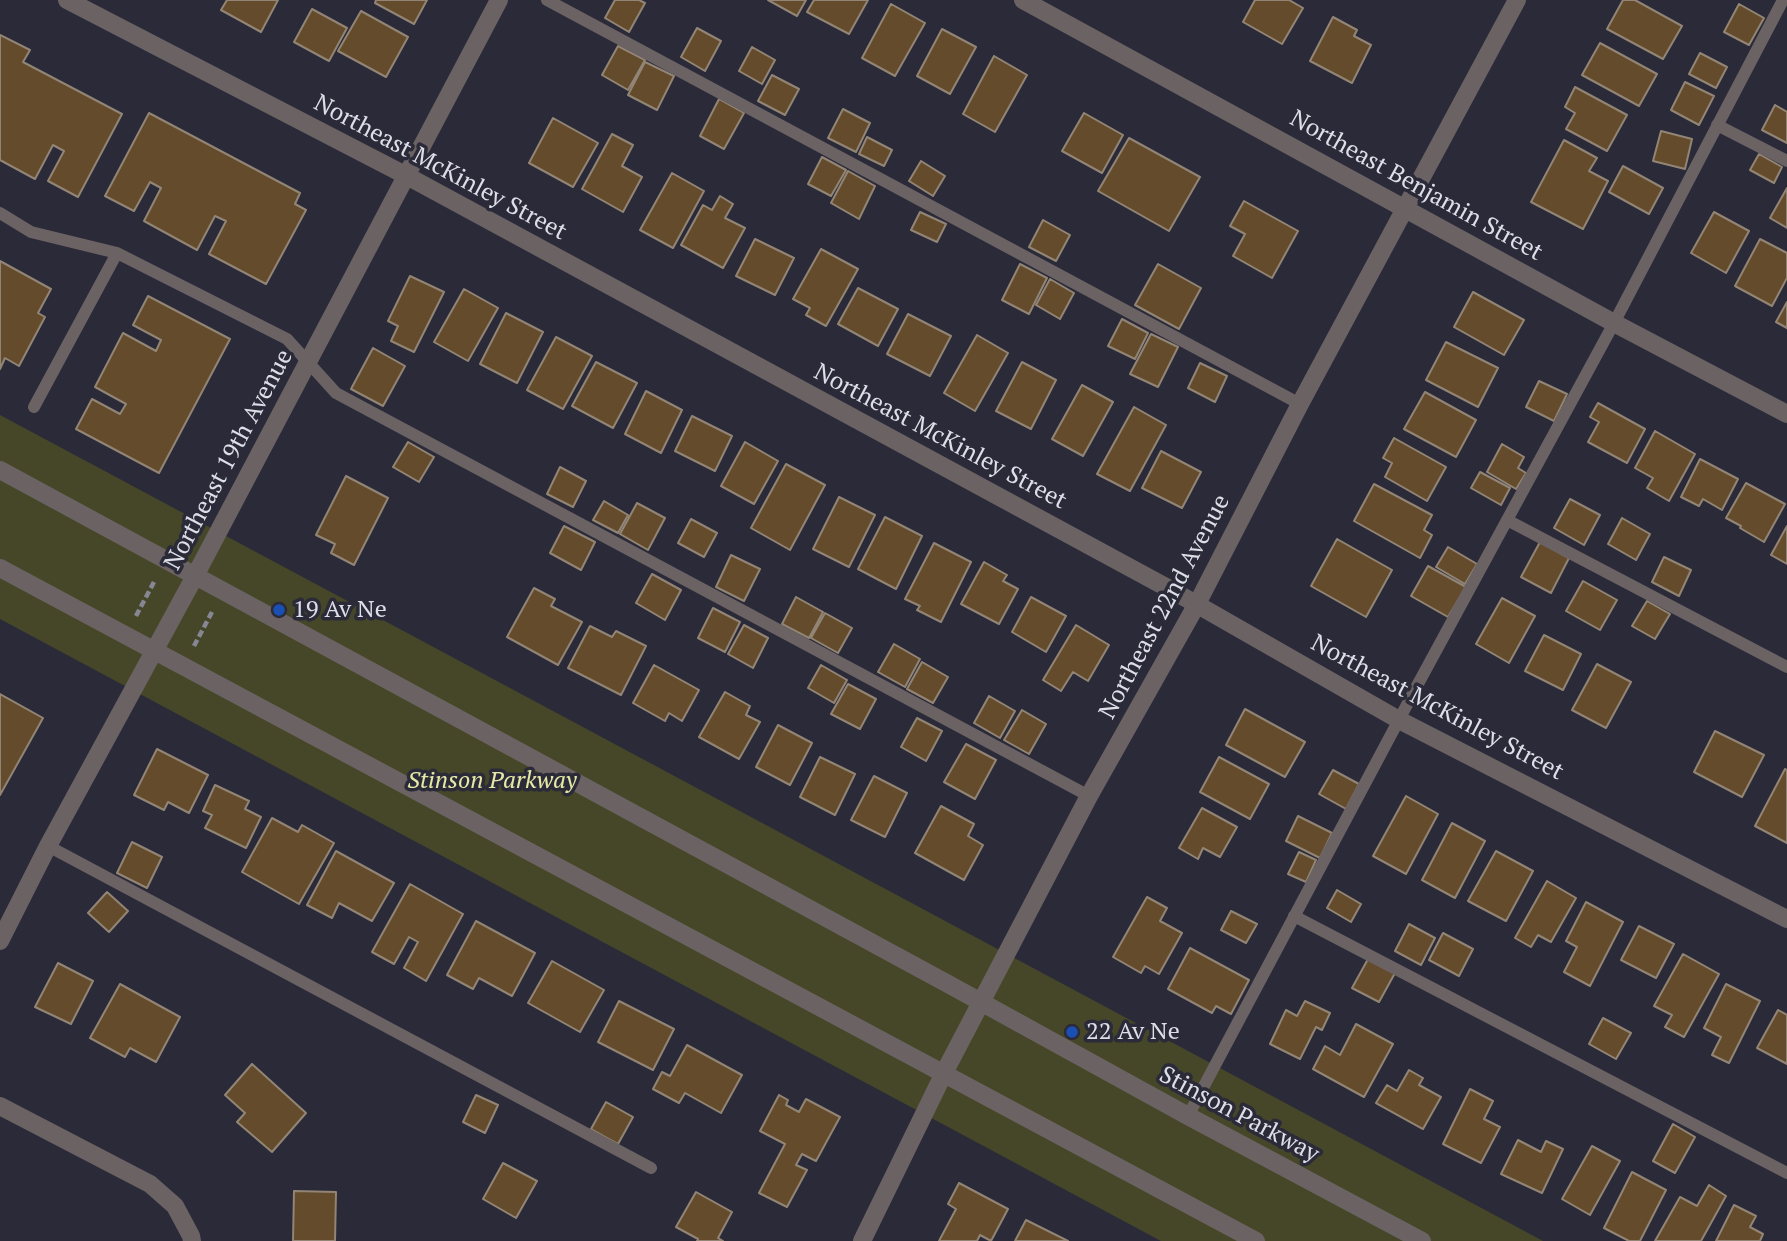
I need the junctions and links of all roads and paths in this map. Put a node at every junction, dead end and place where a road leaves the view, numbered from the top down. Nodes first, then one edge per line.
1 (67, 0) edge
2 (499, 0) edge
3 (547, 0) edge
4 (1023, 0) edge
5 (1783, 0) edge
6 (1510, 2) edge
7 (1717, 125) junction
8 (1787, 161) edge
9 (407, 176) junction
10 (1405, 209) junction
11 (0, 213) edge
12 (117, 253) junction
13 (1614, 323) junction
14 (309, 362) junction
15 (1300, 404) junction
16 (34, 407) dead end
17 (1787, 414) edge
18 (0, 470) edge
19 (1507, 520) junction
20 (0, 568) edge
21 (158, 575) dead end
22 (195, 576) junction
23 (217, 604) dead end
24 (1197, 604) junction
25 (133, 623) dead end
26 (154, 650) junction
27 (190, 654) dead end
28 (1787, 667) edge
29 (1399, 720) junction
30 (1089, 796) junction
31 (48, 846) junction
32 (1294, 916) junction
33 (1787, 919) edge
34 (0, 941) edge
35 (981, 1003) junction
36 (944, 1073) junction
37 (0, 1106) edge
38 (1188, 1116) junction
39 (650, 1168) dead end
40 (1787, 1173) edge
41 (192, 1241) edge
42 (862, 1241) edge
43 (1256, 1241) edge
44 (1422, 1241) edge

1 - 9 street, Northeast McKinley Street
2 - 9 street, Northeast 19th Avenue
3 - 15 lane
4 - 10 street, Northeast Benjamin Street
5 - 7 lane
6 - 10 street, Northeast 22nd Avenue
7 - 8 lane
7 - 13 lane
9 - 14 street, Northeast 19th Avenue
9 - 24 street, Northeast McKinley Street
10 - 13 street, Northeast Benjamin Street
10 - 15 street, Northeast 22nd Avenue
11 - 12 lane
12 - 14 lane
12 - 16 lane
13 - 17 street, Northeast Benjamin Street
13 - 19 lane
14 - 22 street, Northeast 19th Avenue
14 - 30 lane
15 - 24 street, Northeast 22nd Avenue
18 - 22 street, Stinson Parkway
19 - 28 lane
19 - 29 lane
20 - 26 street
21 - 25 path
22 - 26 street, Northeast 19th Avenue
22 - 35 street, Stinson Parkway
23 - 27 path
24 - 29 street, Northeast McKinley Street
24 - 30 street, Northeast 22nd Avenue
26 - 31 street, Northeast 19th Avenue
26 - 36 street
29 - 32 lane
29 - 33 street, Northeast McKinley Street
30 - 35 street, Northeast 22nd Avenue
31 - 34 street, Northeast 19th Avenue
31 - 39 lane
32 - 38 lane
32 - 40 lane
35 - 36 street, Northeast 22nd Avenue
35 - 38 street, Stinson Parkway
36 - 42 street, Northeast 22nd Avenue
36 - 43 street
37 - 41 street
38 - 44 street, Stinson Parkway

